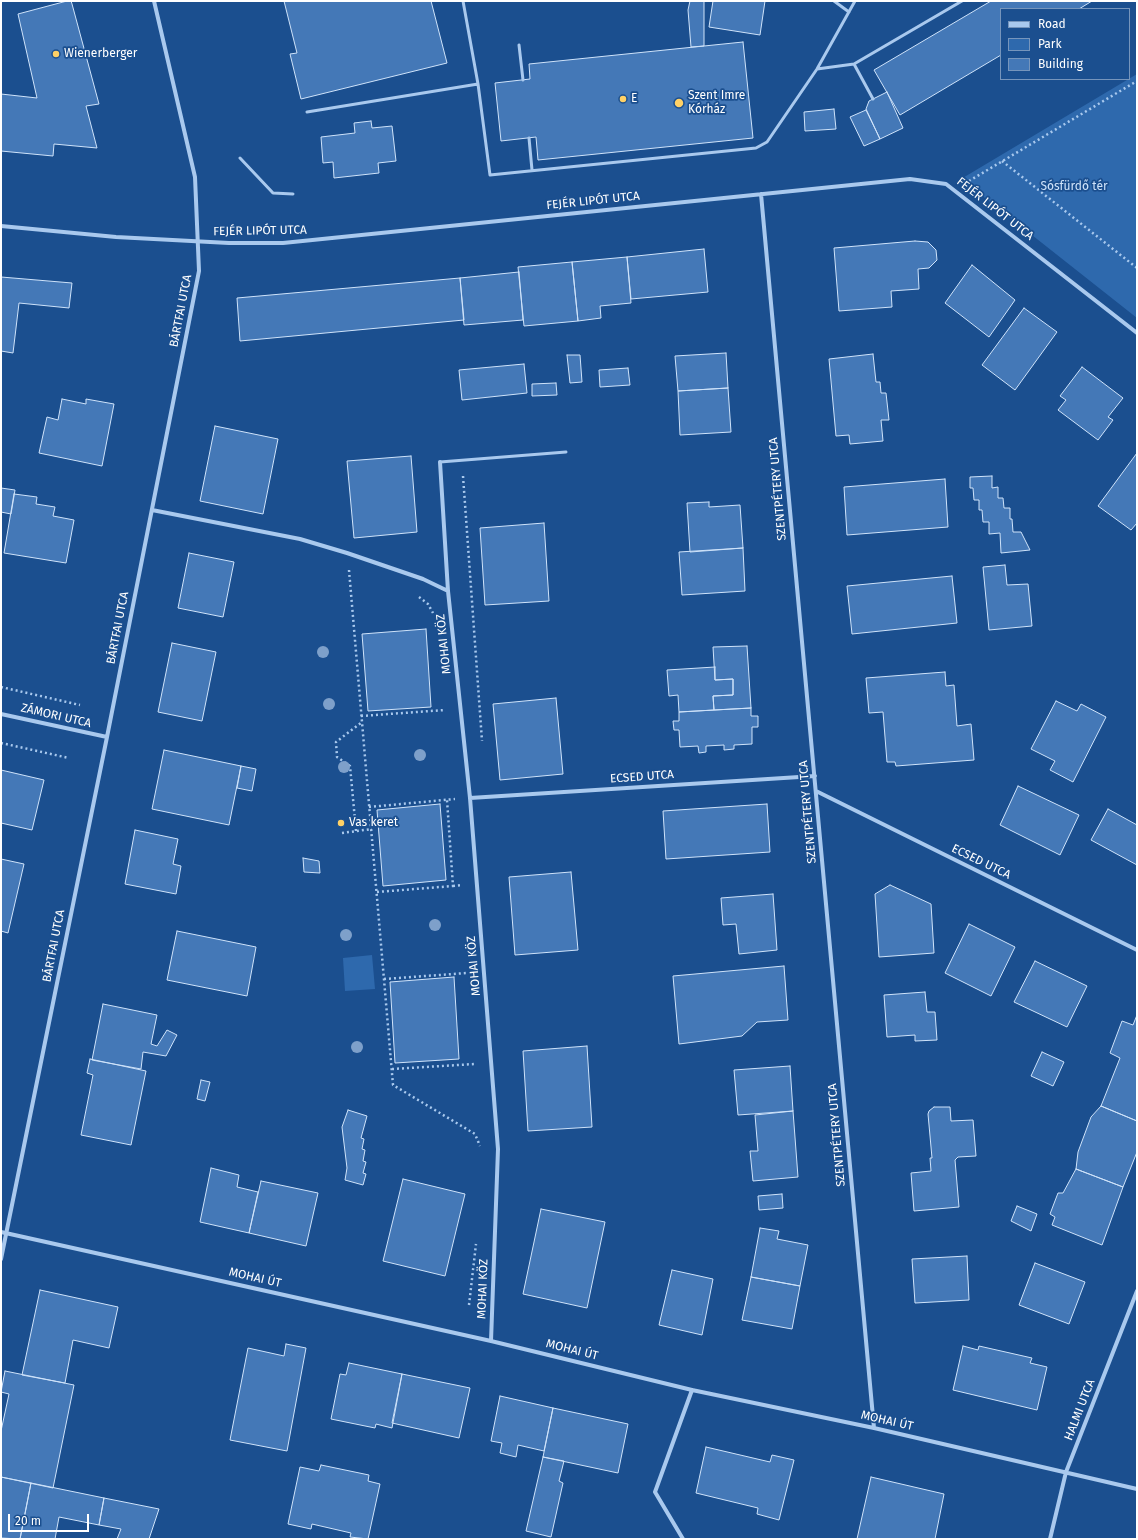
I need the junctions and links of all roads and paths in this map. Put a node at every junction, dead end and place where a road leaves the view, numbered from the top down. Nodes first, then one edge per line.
1 (154, 1) edge
2 (462, 1) edge
3 (834, 1) edge
4 (855, 1) edge
5 (962, 1) edge
6 (849, 12) junction
7 (519, 45) dead end
8 (854, 64) junction
9 (817, 69) junction
10 (523, 80) dead end
11 (1137, 81) edge
12 (478, 84) junction
13 (873, 99) dead end
14 (307, 112) dead end
15 (529, 138) dead end
16 (240, 158) dead end
17 (1002, 161) junction
18 (532, 170) junction
19 (954, 190) junction
20 (293, 194) dead end
21 (761, 194) junction
22 (1, 226) edge
23 (198, 242) junction
24 (1137, 268) edge
25 (1137, 333) edge
26 (566, 452) dead end
27 (440, 462) joint
28 (152, 510) junction
29 (356, 570) dead end
30 (448, 592) junction
31 (412, 593) dead end
32 (452, 621) junction
33 (1, 687) edge
34 (80, 705) dead end
35 (461, 709) junction
36 (1, 714) edge
37 (362, 716) junction
38 (362, 722) junction
39 (107, 737) junction
40 (1, 743) edge
41 (69, 758) dead end
42 (815, 776) junction
43 (816, 792) junction
44 (470, 798) junction
45 (447, 800) junction
46 (369, 807) junction
47 (372, 829) junction
48 (356, 831) junction
49 (342, 832) dead end
50 (377, 892) junction
51 (1137, 950) edge
52 (484, 969) junction
53 (384, 979) junction
54 (491, 1063) junction
55 (392, 1069) junction
56 (481, 1152) dead end
57 (1, 1232) edge
58 (7, 1234) junction
59 (477, 1242) dead end
60 (1, 1258) edge
61 (1137, 1291) edge
62 (469, 1305) dead end
63 (491, 1341) junction
64 (692, 1390) junction
65 (874, 1428) junction
66 (1066, 1472) junction
67 (1137, 1489) edge
68 (683, 1539) edge
69 (1050, 1539) edge

1 - 23 street, BÁRTFAI UTCA
2 - 12 lane
3 - 6 lane
4 - 6 lane
5 - 8 lane
6 - 9 lane
7 - 10 lane
8 - 9 lane
8 - 13 lane
9 - 18 lane
11 - 17 path
12 - 14 lane
12 - 18 lane
15 - 18 lane
16 - 20 lane
17 - 19 path
17 - 24 path
19 - 21 street, FEJÉR LIPÓT UTCA
19 - 25 street, FEJÉR LIPÓT UTCA
21 - 23 street, FEJÉR LIPÓT UTCA
21 - 42 street, SZENTPÉTERY UTCA
22 - 23 street, FEJÉR LIPÓT UTCA
23 - 28 street, BÁRTFAI UTCA
26 - 27 lane
27 - 30 street, MOHAI KÖZ
28 - 30 street
28 - 39 street, BÁRTFAI UTCA
29 - 37 path
30 - 32 street, MOHAI KÖZ
31 - 32 path
32 - 35 street, MOHAI KÖZ
33 - 34 path
35 - 37 path
35 - 44 street, MOHAI KÖZ
36 - 39 street, ZÁMORI UTCA
37 - 38 path
38 - 46 path
38 - 48 path
39 - 58 street, BÁRTFAI UTCA
40 - 41 path
42 - 43 street, SZENTPÉTERY UTCA
42 - 44 street, ECSED UTCA
43 - 51 street, ECSED UTCA
43 - 65 street, SZENTPÉTERY UTCA
44 - 45 path
44 - 52 street, MOHAI KÖZ
45 - 46 path
45 - 50 path
46 - 47 path
47 - 48 path
47 - 50 path
48 - 49 path
50 - 53 path
52 - 53 path
52 - 54 street, MOHAI KÖZ
53 - 55 path
54 - 55 path
54 - 63 street, MOHAI KÖZ
55 - 56 path
57 - 58 street, MOHAI ÚT
58 - 60 street, BÁRTFAI UTCA
58 - 63 street, MOHAI ÚT
59 - 62 path
61 - 66 street, HALMI UTCA
63 - 64 street, MOHAI ÚT
64 - 65 street, MOHAI ÚT
64 - 68 street
65 - 66 street, MOHAI ÚT
66 - 67 street, MOHAI ÚT
66 - 69 street, HALMI UTCA

